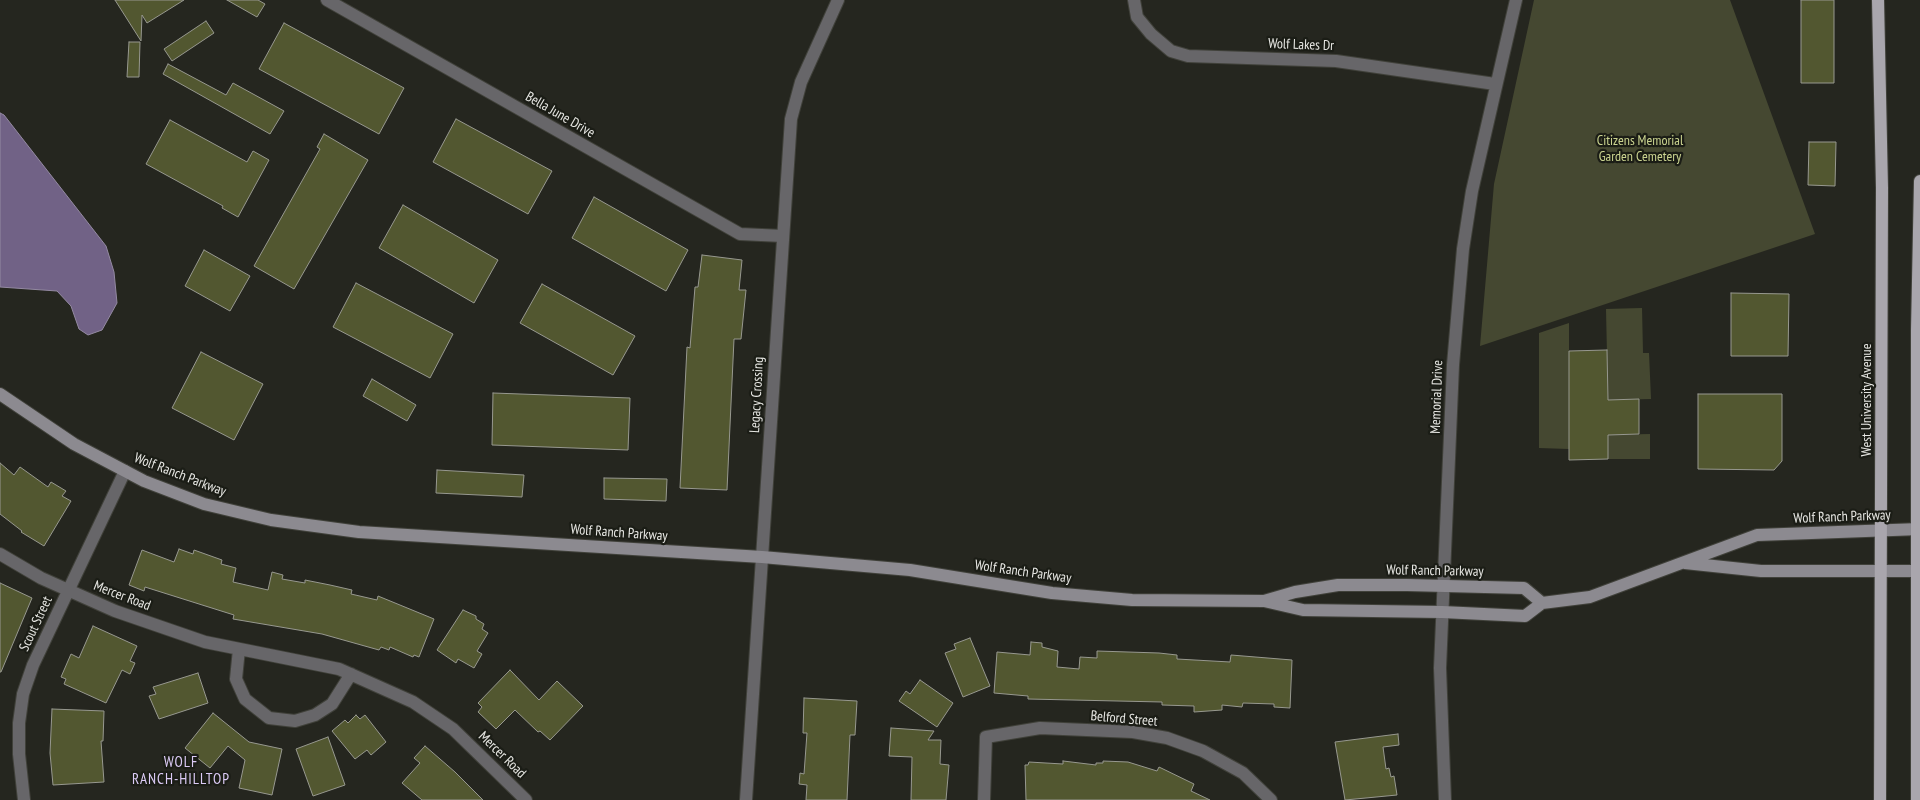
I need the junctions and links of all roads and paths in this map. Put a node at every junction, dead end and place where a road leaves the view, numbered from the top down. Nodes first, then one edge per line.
1 (327, 0) edge
2 (838, 0) edge
3 (1134, 0) edge
4 (1516, 0) edge
5 (1878, 0) edge
6 (1495, 84) junction
7 (1920, 182) edge
8 (783, 236) junction
9 (0, 394) edge
10 (125, 471) junction
11 (1918, 529) edge
12 (1881, 530) junction
13 (0, 554) edge
14 (762, 557) junction
15 (1680, 563) junction
16 (1880, 571) junction
17 (1919, 571) edge
18 (1444, 586) junction
19 (68, 591) junction
20 (1264, 602) junction
21 (1542, 603) junction
22 (1442, 612) junction
23 (239, 649) junction
24 (350, 674) junction
25 (24, 800) edge
26 (526, 800) edge
27 (746, 800) edge
28 (984, 800) edge
29 (1270, 800) edge
30 (1445, 800) edge
31 (1880, 800) edge
32 (1917, 800) edge

1 - 8 street, Bella June Drive
2 - 8 street, Legacy Crossing
3 - 6 street, Wolf Lakes Dr
4 - 6 street, Memorial Drive
5 - 12 main road, West University Avenue
6 - 18 street, Memorial Drive
7 - 11 main road
8 - 14 street, Legacy Crossing
9 - 10 street, Wolf Ranch Parkway
10 - 14 street, Wolf Ranch Parkway
10 - 19 street, Scout Street
11 - 12 street, Wolf Ranch Parkway
11 - 17 main road
12 - 15 street, Wolf Ranch Parkway
12 - 16 main road, West University Avenue
13 - 19 street, Mercer Road
14 - 20 street, Wolf Ranch Parkway
14 - 27 street, Legacy Crossing
15 - 16 street, Wolf Ranch Parkway
15 - 21 street, Wolf Ranch Parkway
16 - 17 street, Wolf Ranch Parkway
16 - 31 main road, West University Avenue
17 - 32 main road
18 - 20 street, Wolf Ranch Parkway
18 - 21 street, Wolf Ranch Parkway
18 - 22 street, Memorial Drive
19 - 23 street, Mercer Road
19 - 25 street, Scout Street
20 - 22 street, Wolf Ranch Parkway
21 - 22 street, Wolf Ranch Parkway
22 - 30 street, Memorial Drive
23 - 24 street, Mercer Road
23 - 24 street
24 - 26 street, Mercer Road
28 - 29 street, Belford Street

